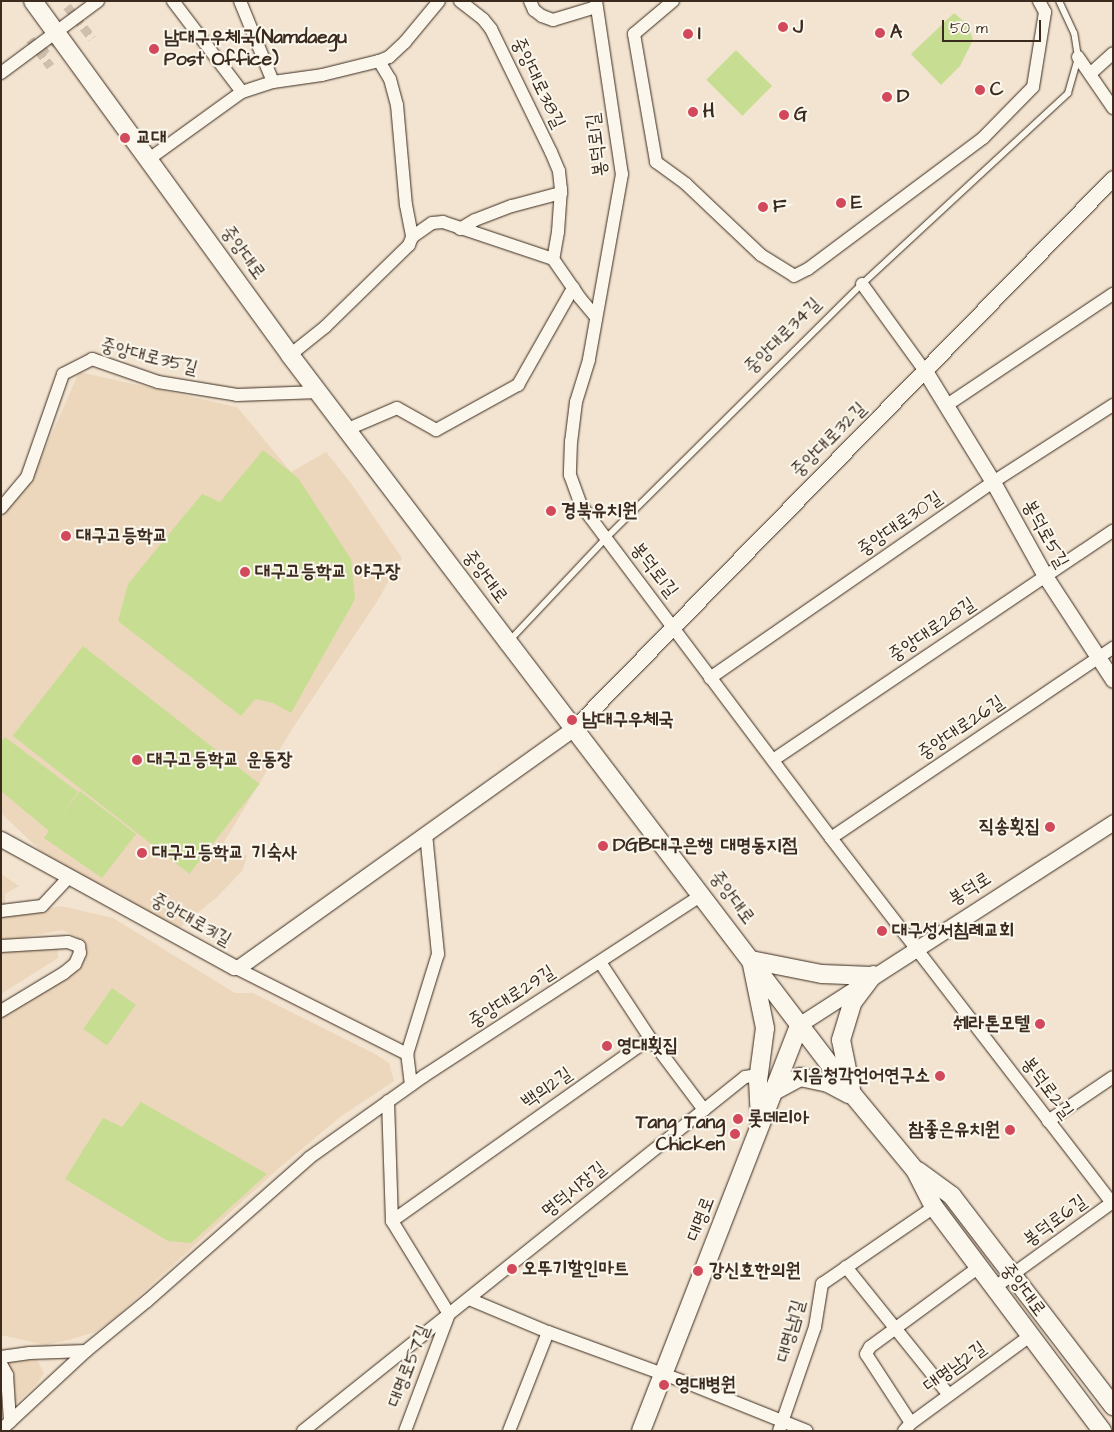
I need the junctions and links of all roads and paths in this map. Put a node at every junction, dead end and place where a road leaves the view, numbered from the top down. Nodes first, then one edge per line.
1 (33, 1) edge
2 (98, 1) edge
3 (173, 1) edge
4 (240, 1) edge
5 (460, 1) edge
6 (530, 1) edge
7 (673, 1) edge
8 (1040, 1) edge
9 (1059, 1) edge
10 (432, 4) edge
11 (596, 4) edge
12 (56, 31) junction
13 (1113, 53) edge
14 (1078, 57) junction
15 (379, 62) junction
16 (1, 73) edge
17 (1090, 74) junction
18 (273, 82) junction
19 (242, 92) junction
20 (1113, 108) edge
21 (149, 159) junction
22 (1113, 178) edge
23 (561, 192) junction
24 (460, 229) junction
25 (412, 237) junction
26 (553, 259) junction
27 (862, 284) junction
28 (573, 288) junction
29 (1113, 294) edge
30 (596, 317) junction
31 (290, 354) junction
32 (925, 371) junction
33 (319, 392) junction
34 (1113, 404) edge
35 (947, 405) junction
36 (348, 429) junction
37 (993, 482) junction
38 (1, 508) edge
39 (1113, 531) edge
40 (606, 538) junction
41 (1045, 576) junction
42 (674, 626) junction
43 (508, 642) junction
44 (1113, 648) edge
45 (1098, 658) junction
46 (710, 678) junction
47 (1113, 680) edge
48 (574, 728) junction
49 (773, 760) junction
50 (1113, 822) edge
51 (426, 834) junction
52 (831, 838) junction
53 (1, 839) edge
54 (70, 876) junction
55 (702, 895) junction
56 (1, 911) edge
57 (1, 946) edge
58 (916, 947) junction
59 (751, 960) junction
60 (600, 962) junction
61 (234, 967) junction
62 (873, 976) junction
63 (1, 1011) edge
64 (800, 1024) junction
65 (650, 1038) junction
66 (407, 1054) junction
67 (758, 1075) junction
68 (1113, 1077) edge
69 (411, 1085) junction
70 (774, 1091) junction
71 (854, 1096) junction
72 (388, 1101) junction
73 (704, 1110) junction
74 (1048, 1121) junction
75 (761, 1124) junction
76 (915, 1170) junction
77 (1112, 1203) edge
78 (934, 1207) junction
79 (392, 1221) junction
80 (846, 1267) junction
81 (979, 1267) junction
82 (1012, 1275) junction
83 (995, 1287) junction
84 (468, 1298) junction
85 (449, 1314) junction
86 (896, 1329) junction
87 (548, 1332) junction
88 (1030, 1336) junction
89 (86, 1351) junction
90 (1, 1357) edge
91 (1, 1364) edge
92 (663, 1374) junction
93 (949, 1395) junction
94 (1113, 1406) edge
95 (6, 1426) edge
96 (780, 1426) edge
97 (907, 1427) edge
98 (303, 1431) edge
99 (405, 1431) edge
100 (509, 1431) edge
101 (641, 1431) edge
102 (807, 1431) edge
103 (1102, 1431) edge

1 - 12 main road, 중앙대로
2 - 12 street
3 - 19 street
4 - 18 street
5 - 23 street, 중앙대로38길
6 - 11 street
7 - 8 street
9 - 14 lane
10 - 15 street
11 - 30 street, 봉덕로1길
12 - 16 street
12 - 21 main road, 중앙대로
13 - 17 street
14 - 17 street
14 - 27 lane, 중앙대로34길
15 - 18 street
15 - 25 street
17 - 20 street
18 - 19 street
19 - 21 street
21 - 31 main road, 중앙대로
22 - 32 street, 중앙대로32길
23 - 24 street
23 - 26 street, 중앙대로38길
24 - 25 street
24 - 26 street
25 - 31 street
26 - 28 street
27 - 32 street, 봉덕로5길
27 - 40 lane, 중앙대로34길
28 - 30 street
28 - 36 street
29 - 35 street
30 - 40 street, 봉덕로1길
31 - 33 main road, 중앙대로
32 - 35 street, 봉덕로5길
32 - 42 street, 중앙대로32길
33 - 36 main road, 중앙대로
33 - 38 street, 중앙대로35길
34 - 37 street, 중앙대로30길
35 - 37 street, 봉덕로5길
36 - 43 main road, 중앙대로
37 - 41 street, 봉덕로5길
37 - 46 street, 중앙대로30길
39 - 41 street, 중앙대로28길
40 - 42 street, 봉덕로1길
40 - 43 lane, 중앙대로34길
41 - 45 street, 봉덕로5길
41 - 49 street, 중앙대로28길
42 - 46 street, 봉덕로1길
42 - 48 street, 중앙대로32길
43 - 48 main road, 중앙대로
44 - 45 street, 중앙대로26길
45 - 47 street, 봉덕로5길
45 - 52 street, 중앙대로26길
46 - 49 street, 봉덕로1길
48 - 51 street, 중앙대로31길
48 - 55 main road, 중앙대로
49 - 52 street, 봉덕로1길
50 - 58 street, 봉덕로
51 - 61 street, 중앙대로31길
51 - 66 street
52 - 58 street, 봉덕로1길
53 - 54 street, 중앙대로31길
54 - 56 street
54 - 61 street, 중앙대로31길
55 - 59 main road, 중앙대로
55 - 60 street, 중앙대로29길
57 - 63 street
58 - 62 street, 봉덕로
58 - 74 street, 봉덕로2길
59 - 62 main road
59 - 64 main road, 중앙대로
59 - 67 main road
60 - 65 street
60 - 69 street, 중앙대로29길
61 - 66 street
62 - 64 street, 봉덕로
62 - 71 main road
64 - 70 main road, 대명로
64 - 71 main road, 중앙대로
65 - 73 street
65 - 79 street, 백의2길
66 - 69 street
67 - 73 street, 명덕시장길
67 - 75 main road
68 - 74 street
69 - 72 street, 중앙대로29길
70 - 71 main road
70 - 75 main road, 대명로
71 - 76 main road, 중앙대로
72 - 79 street
72 - 89 street, 중앙대로29길
73 - 84 street, 명덕시장길
74 - 77 street, 봉덕로2길
75 - 92 main road, 대명로
76 - 78 main road, 중앙대로
76 - 82 main road, 중앙대로
77 - 82 street, 봉덕로6길
78 - 80 street, 대명남1길
78 - 81 main road, 중앙대로
79 - 85 street
80 - 86 street
80 - 96 street, 대명남1길
81 - 83 main road, 중앙대로
81 - 86 street
82 - 83 street, 봉덕로6길
82 - 94 main road, 중앙대로
83 - 88 main road, 중앙대로
84 - 85 street, 명덕시장길
84 - 87 street
85 - 98 street, 명덕시장길
85 - 99 street, 대명로57길
86 - 93 street
86 - 97 street
87 - 92 street
87 - 100 street
88 - 93 street, 대명남2길
88 - 103 main road, 중앙대로
89 - 90 street
89 - 95 street, 중앙대로29길
91 - 95 street
92 - 96 street
92 - 101 main road, 대명로
93 - 97 street, 대명남2길
96 - 102 street

